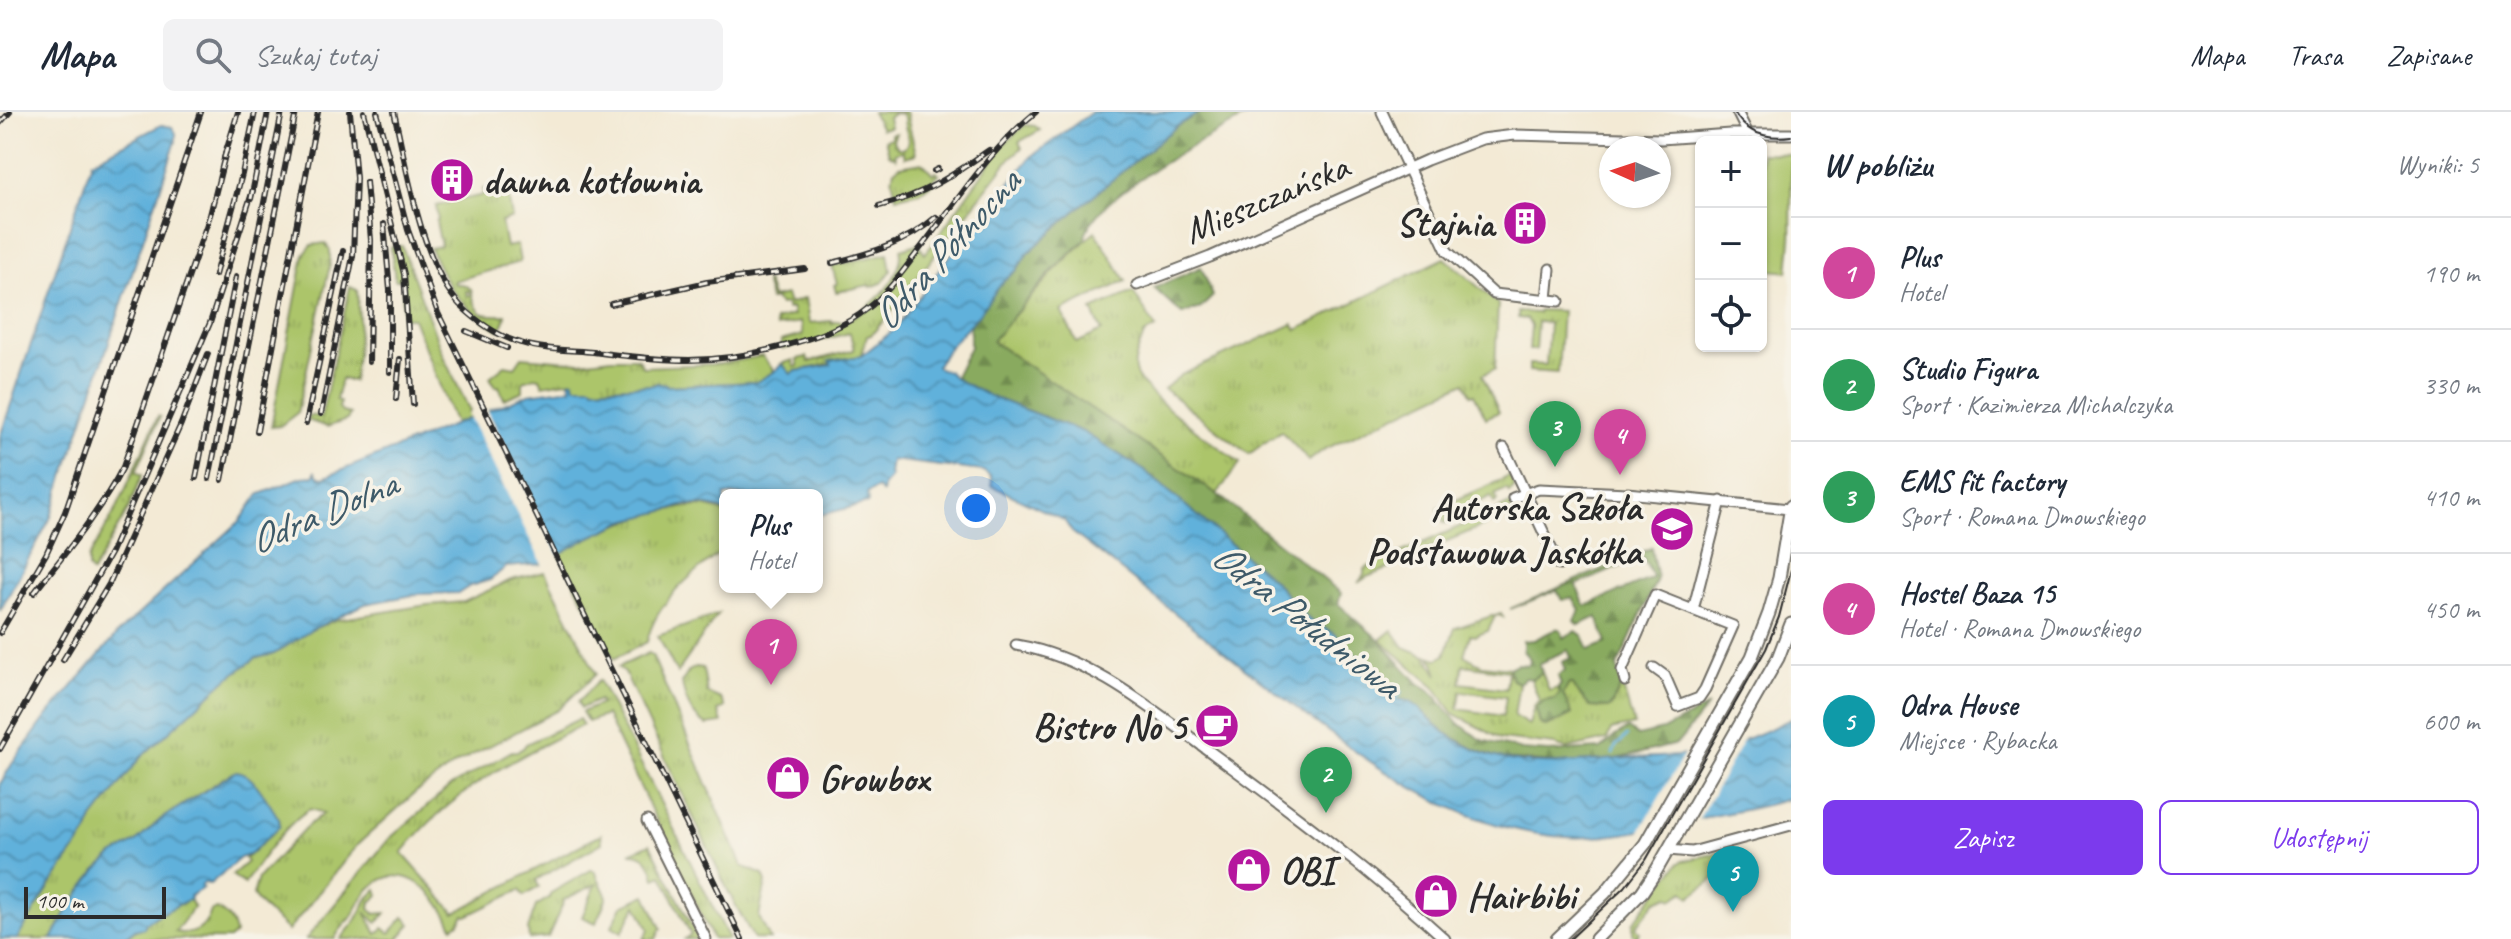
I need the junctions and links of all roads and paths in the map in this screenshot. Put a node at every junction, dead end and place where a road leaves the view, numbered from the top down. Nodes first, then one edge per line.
1 (1382, 112) edge
2 (1737, 112) edge
3 (1748, 134) junction
4 (1791, 134) edge
5 (1410, 168) junction
6 (1550, 269) dead end
7 (1137, 285) dead end
8 (1547, 299) junction
9 (1559, 301) dead end
10 (1504, 448) dead end
11 (1526, 493) junction
12 (1513, 498) dead end
13 (1721, 501) junction
14 (1791, 507) edge
15 (1559, 565) dead end
16 (1779, 578) junction
17 (1789, 586) edge
18 (1693, 610) junction
19 (1791, 624) edge
20 (1016, 645) dead end
21 (1654, 668) dead end
22 (1625, 681) dead end
23 (647, 821) dead end
24 (1791, 825) edge
25 (1668, 850) junction
26 (1603, 937) edge
27 (706, 939) edge
28 (1445, 939) edge
29 (1557, 939) edge

1 - 5 street
2 - 3 street
3 - 4 street, Mieszczańska
3 - 5 street, Mieszczańska
5 - 7 street, Mieszczańska
5 - 8 street
6 - 8 street
8 - 9 street
10 - 11 street
11 - 12 street
11 - 13 street
11 - 15 street
13 - 14 street
13 - 18 street
14 - 16 street
16 - 17 street
16 - 29 street
18 - 21 street
18 - 22 street
19 - 25 street
20 - 28 street
23 - 27 street
24 - 25 street
25 - 26 street

